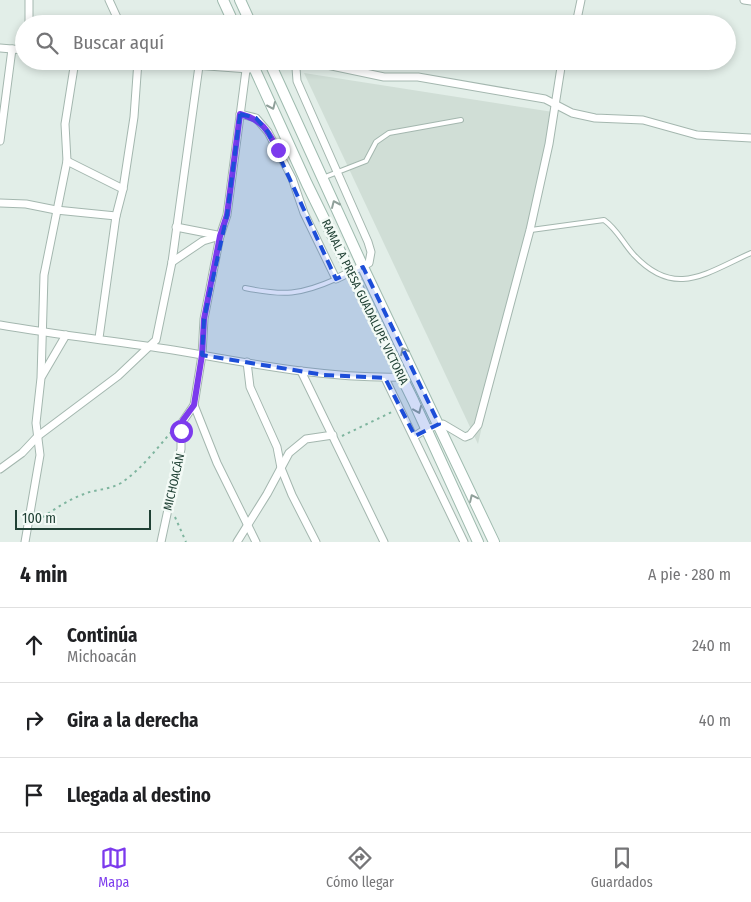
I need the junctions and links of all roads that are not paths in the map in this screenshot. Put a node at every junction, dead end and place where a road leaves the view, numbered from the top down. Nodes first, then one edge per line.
1 (29, 0) edge
2 (109, 0) edge
3 (223, 0) edge
4 (240, 0) edge
5 (581, 0) edge
6 (744, 0) edge
7 (751, 1) edge
8 (29, 15) edge
9 (116, 15) edge
10 (230, 15) edge
11 (247, 15) edge
12 (578, 15) edge
13 (0, 48) edge
14 (12, 48) junction
15 (15, 48) edge
16 (74, 70) edge
17 (138, 70) edge
18 (198, 70) edge
19 (250, 70) edge
20 (252, 70) edge
21 (273, 70) edge
22 (296, 70) edge
23 (350, 70) edge
24 (559, 70) edge
25 (556, 105) junction
26 (240, 114) junction
27 (461, 120) dead end
28 (751, 138) edge
29 (0, 142) edge
30 (67, 161) junction
31 (337, 173) junction
32 (324, 178) junction
33 (123, 188) junction
34 (0, 203) edge
35 (56, 210) junction
36 (116, 216) junction
37 (176, 228) junction
38 (530, 230) junction
39 (220, 236) junction
40 (751, 253) edge
41 (172, 262) junction
42 (363, 267) junction
43 (350, 273) junction
44 (336, 279) junction
45 (245, 288) dead end
46 (0, 326) edge
47 (41, 333) junction
48 (66, 335) junction
49 (99, 338) junction
50 (147, 346) junction
51 (202, 355) junction
52 (247, 362) junction
53 (301, 371) junction
54 (41, 378) junction
55 (385, 378) junction
56 (403, 378) junction
57 (194, 405) junction
58 (439, 424) junction
59 (426, 429) junction
60 (38, 436) junction
61 (415, 436) junction
62 (334, 437) junction
63 (281, 468) junction
64 (0, 469) edge
65 (247, 524) junction
66 (471, 526) junction
67 (25, 542) edge
68 (160, 542) edge
69 (237, 542) edge
70 (256, 542) edge
71 (316, 542) edge
72 (384, 542) edge
73 (464, 542) edge
74 (478, 542) edge
75 (494, 542) edge

1 - 8 street
2 - 9 street
3 - 10 main road
4 - 11 main road
5 - 12 street
6 - 7 street
13 - 14 street
14 - 15 street
14 - 29 street
16 - 30 street
17 - 33 street
18 - 37 street
19 - 26 street
20 -> 43 main road, RAMAL A PRESA GUADALUPE VICTORIA
21 - 32 main road, RAMAL A PRESA GUADALUPE VICTORIA
22 - 31 street
23 - 25 street
24 - 25 street
25 - 28 street
25 - 38 street
26 - 39 street
26 - 44 street
27 - 31 lane
30 - 33 street
30 - 35 street
31 - 32 lane
31 - 42 street
42 -> 32 main road, RAMAL A PRESA GUADALUPE VICTORIA
33 - 36 street
34 - 35 street
35 - 36 street
35 - 47 street
36 - 49 street
37 - 39 street
37 - 41 street
38 - 40 lane
38 - 58 street
39 - 41 street
39 - 51 street
41 - 50 street
42 - 43 street
58 -> 42 main road, RAMAL A PRESA GUADALUPE VICTORIA
43 - 44 street
43 - 56 main road, RAMAL A PRESA GUADALUPE VICTORIA
44 - 45 lane
46 - 47 street
47 - 48 street
47 - 54 street
48 - 49 street
48 - 54 street
49 - 50 street
50 - 51 street
50 - 60 street
51 - 52 street
51 - 57 street
52 - 53 street
52 - 63 street
53 - 55 street
53 - 62 street
54 - 60 street
55 - 56 street
55 - 61 street
56 -> 59 main road, RAMAL A PRESA GUADALUPE VICTORIA
57 - 65 street
57 - 68 street, MICHOACÁN
58 - 59 street
75 -> 58 main road, RAMAL A PRESA GUADALUPE VICTORIA
59 - 61 street
59 - 66 main road, RAMAL A PRESA GUADALUPE VICTORIA
60 - 64 street
60 - 67 street
61 - 73 street
62 - 63 street
62 - 72 street
63 - 65 street
63 - 71 street
65 - 69 street
65 - 70 street
66 - 73 street
66 - 74 main road, RAMAL A PRESA GUADALUPE VICTORIA

